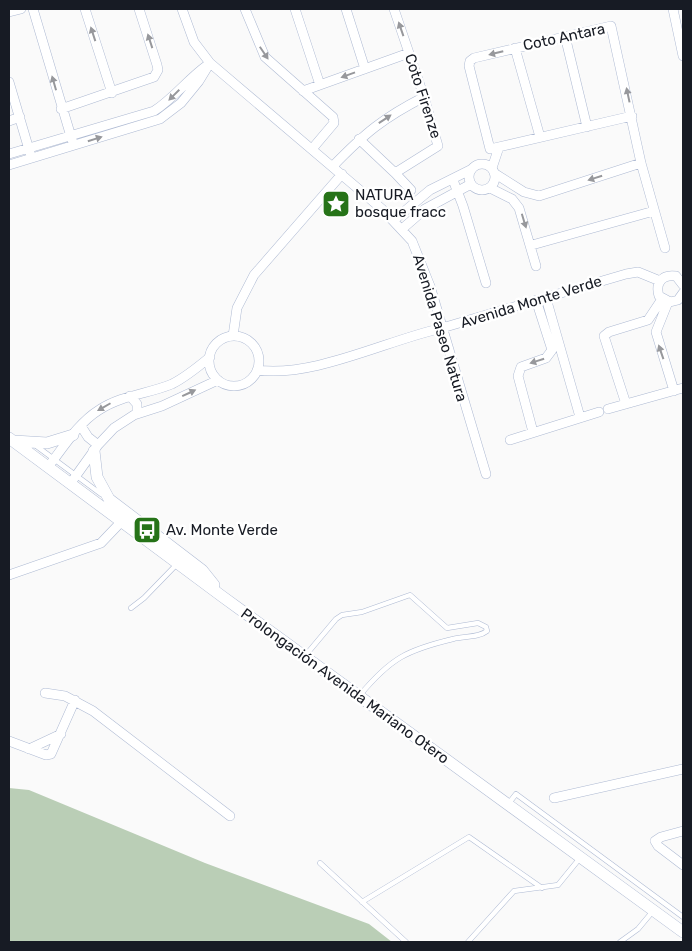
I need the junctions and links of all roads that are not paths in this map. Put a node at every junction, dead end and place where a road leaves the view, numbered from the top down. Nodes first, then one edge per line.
1 (21, 9) edge
2 (33, 9) edge
3 (85, 9) edge
4 (139, 9) edge
5 (182, 9) edge
6 (246, 9) edge
7 (295, 9) edge
8 (346, 9) edge
9 (394, 9) edge
10 (673, 9) edge
11 (9, 12) edge
12 (680, 24) edge
13 (565, 36) junction
14 (515, 48) junction
15 (409, 53) junction
16 (683, 56) edge
17 (210, 63) junction
18 (365, 69) junction
19 (9, 82) edge
20 (320, 85) junction
21 (303, 91) junction
22 (112, 93) junction
23 (424, 97) junction
24 (62, 109) junction
25 (632, 116) junction
26 (20, 117) junction
27 (9, 121) edge
28 (587, 127) junction
29 (71, 136) junction
30 (540, 138) junction
31 (359, 139) junction
32 (74, 146) junction
33 (29, 148) junction
34 (494, 148) junction
35 (312, 149) junction
36 (9, 154) edge
37 (31, 159) junction
38 (641, 163) junction
39 (482, 164) junction
40 (9, 165) edge
41 (333, 166) junction
42 (472, 169) junction
43 (493, 171) junction
44 (395, 173) junction
45 (342, 174) junction
46 (453, 180) junction
47 (470, 184) junction
48 (490, 188) junction
49 (411, 190) dead end
50 (457, 190) junction
51 (654, 211) junction
52 (394, 220) junction
53 (402, 229) junction
54 (532, 244) junction
55 (665, 248) dead end
56 (536, 266) dead end
57 (660, 281) junction
58 (486, 283) dead end
59 (683, 285) edge
60 (683, 293) edge
61 (541, 299) junction
62 (665, 300) junction
63 (442, 328) junction
64 (233, 336) junction
65 (210, 356) junction
66 (257, 370) junction
67 (218, 380) junction
68 (156, 389) junction
69 (679, 389) edge
70 (130, 396) junction
71 (626, 404) junction
72 (162, 406) junction
73 (137, 414) junction
74 (580, 418) junction
75 (77, 431) junction
76 (533, 432) junction
77 (11, 440) edge
78 (510, 440) dead end
79 (32, 442) junction
80 (96, 448) junction
81 (51, 463) junction
82 (486, 474) dead end
83 (73, 479) junction
84 (109, 499) junction
85 (122, 521) junction
86 (178, 563) junction
87 (9, 575) edge
88 (223, 597) junction
89 (131, 608) dead end
90 (304, 656) junction
91 (45, 693) dead end
92 (359, 696) junction
93 (75, 700) junction
94 (61, 734) junction
95 (9, 741) edge
96 (29, 749) junction
97 (683, 769) edge
98 (554, 798) dead end
99 (508, 804) junction
100 (230, 816) dead end
101 (683, 832) edge
102 (581, 857) junction
103 (320, 863) dead end
104 (683, 865) edge
105 (542, 888) junction
106 (362, 902) junction
107 (654, 910) junction
108 (683, 917) edge
109 (683, 932) edge
110 (406, 942) edge
111 (468, 942) edge
112 (620, 942) edge

1 - 11 street
24 -> 2 street
22 -> 3 street
22 -> 4 street
5 - 17 street, Avenida Paseo Natura
6 -> 21 street
7 - 20 street
8 - 18 street
15 -> 9 street, Coto Firenze
10 - 12 street
12 - 16 street
13 - 14 street, Coto Antara
25 -> 13 street, Coto Antara
13 - 28 street
14 - 30 street
14 -> 34 street, Coto Antara
15 - 18 street
15 - 23 street, Coto Firenze
17 -> 29 street
32 -> 17 street
17 - 35 street, Avenida Paseo Natura
18 -> 20 street
19 - 26 street
20 - 21 street
21 - 35 street
22 - 24 street
31 -> 23 street
23 - 44 street, Coto Firenze
24 - 29 street
25 - 28 street
25 - 38 street, Coto Antara
26 - 27 street
26 - 33 street
28 - 30 street
29 - 32 street
29 - 33 street
30 - 34 street
31 - 41 street
31 - 44 street
32 - 37 street
33 - 36 street
33 - 37 street
34 - 39 street
34 - 43 street
35 - 41 street, Avenida Paseo Natura
37 - 40 street
38 -> 43 street
38 - 51 street, Coto Antara
39 - 42 street
39 - 43 street
41 - 45 street, Avenida Paseo Natura
42 - 46 street
42 - 47 street
43 - 48 street
44 - 49 street
45 - 52 street, Avenida Paseo Natura
45 - 64 street
46 - 50 street
46 - 52 street
47 - 48 street
47 - 50 street
48 -> 54 street
50 - 53 street
50 - 58 street
51 - 54 street
51 - 55 street, Coto Antara
52 - 53 street, Avenida Paseo Natura
53 - 63 street, Avenida Paseo Natura
54 - 56 street
57 - 59 street, Avenida Monte Verde
57 - 61 street, Avenida Monte Verde
57 - 62 street
60 - 62 street
61 - 63 street, Avenida Monte Verde
61 - 74 street
61 -> 76 street
69 -> 62 street
62 - 71 street
63 - 66 street, Avenida Monte Verde
63 - 82 street, Avenida Paseo Natura
64 - 65 street
64 - 66 street
65 - 67 street
65 - 68 street
66 - 67 street
72 -> 67 street
68 - 70 street
68 - 72 street
69 - 71 street
70 - 73 street
70 -> 75 street
71 - 74 street
72 - 73 street
73 - 80 street
74 - 76 street
75 - 79 street
75 - 80 street
75 - 81 street
76 - 78 street
77 - 79 street
77 - 81 street, Prolongación Avenida Mariano Otero
79 - 81 lane
80 - 83 street
80 - 84 street
81 - 83 street, Prolongación Avenida Mariano Otero
83 - 84 lane
83 - 85 street, Prolongación Avenida Mariano Otero
84 - 88 street
85 - 86 street, Prolongación Avenida Mariano Otero
85 - 87 street
86 - 88 street, Prolongación Avenida Mariano Otero
86 - 89 lane
88 - 90 street, Prolongación Avenida Mariano Otero
90 - 92 street, Prolongación Avenida Mariano Otero
90 - 92 lane
91 - 93 street
92 - 99 street, Prolongación Avenida Mariano Otero
93 - 94 street
93 - 100 street
94 - 96 street
94 - 96 street
95 - 96 street
97 - 98 street
99 - 102 street, Prolongación Avenida Mariano Otero
99 - 108 lane
101 - 104 street
102 - 105 lane
102 - 107 street, Prolongación Avenida Mariano Otero
103 - 106 lane
105 - 106 lane
105 - 111 lane
106 - 110 lane
107 - 109 street, Prolongación Avenida Mariano Otero
107 - 112 lane

